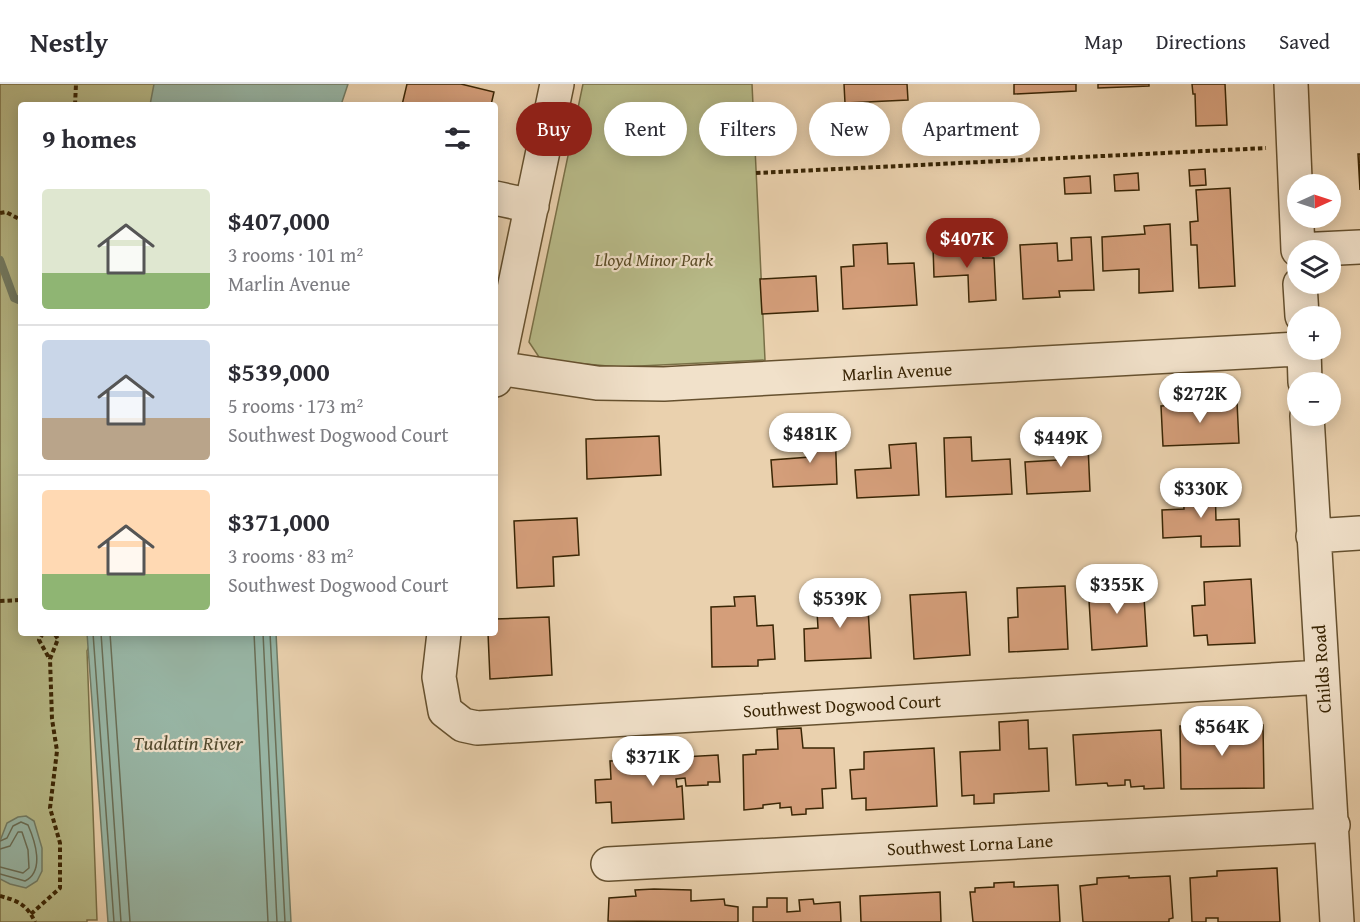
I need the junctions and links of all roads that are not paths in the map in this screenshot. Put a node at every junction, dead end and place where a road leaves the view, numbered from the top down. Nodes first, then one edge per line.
1 (557, 84) edge
2 (1291, 84) edge
3 (498, 199) edge
4 (532, 206) junction
5 (1298, 240) edge
6 (1360, 247) edge
7 (1341, 248) edge
8 (1287, 350) edge
9 (498, 365) edge
10 (498, 374) edge
11 (1308, 426) edge
12 (1360, 533) edge
13 (1313, 536) junction
14 (444, 636) edge
15 (1322, 677) junction
16 (1333, 825) junction
17 (608, 864) dead end
18 (1337, 922) edge

1 - 4 street
2 - 5 street
3 - 4 street
4 - 9 street
6 - 7 street
8 - 10 street, Marlin Avenue
11 - 13 street, Childs Road
12 - 13 street
13 - 15 street, Childs Road
14 - 15 street, Southwest Dogwood Court
15 - 16 street, Childs Road
16 - 17 street, Southwest Lorna Lane
16 - 18 street, Childs Road

